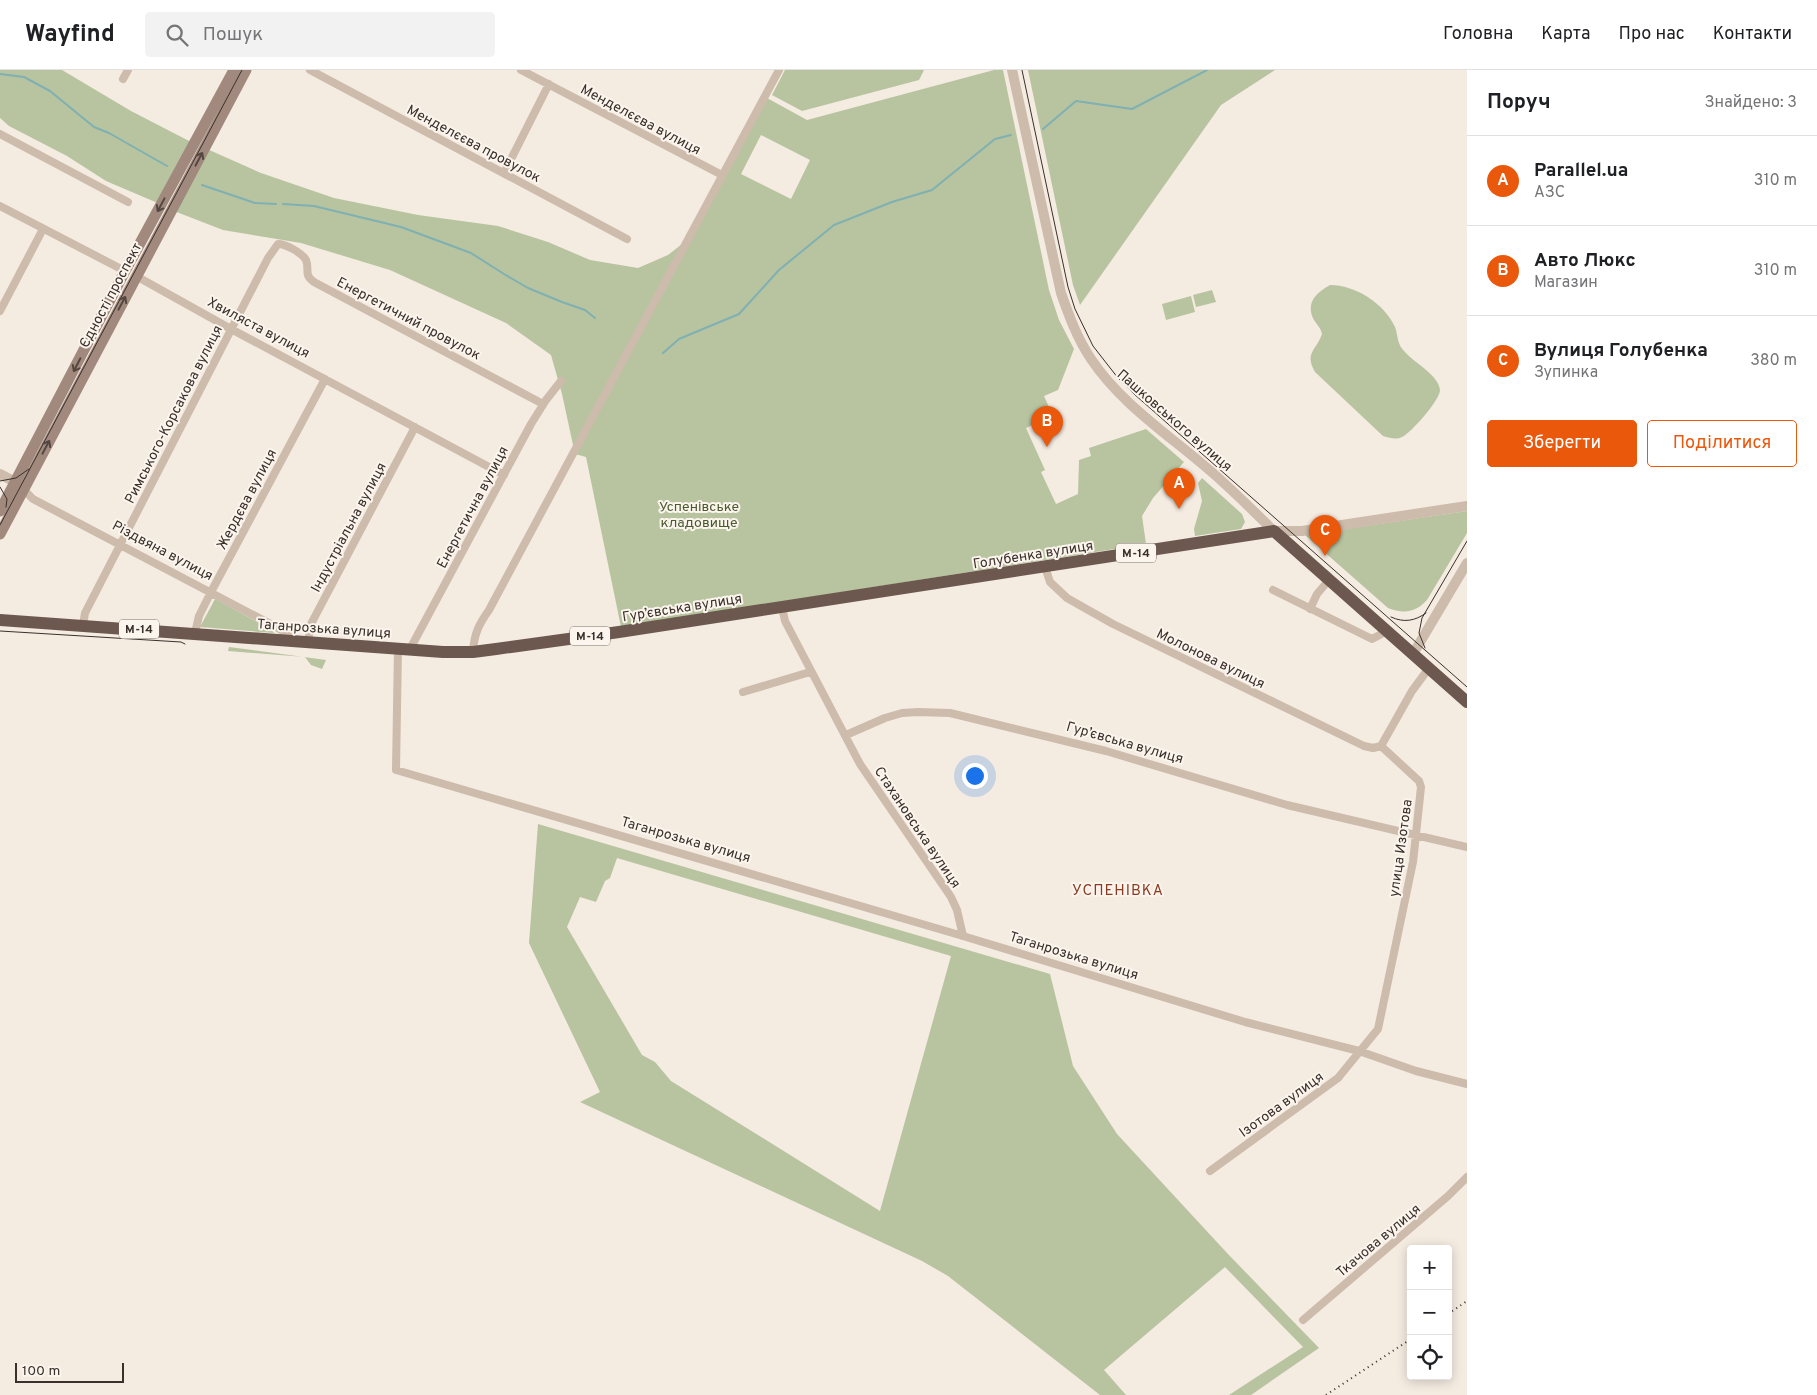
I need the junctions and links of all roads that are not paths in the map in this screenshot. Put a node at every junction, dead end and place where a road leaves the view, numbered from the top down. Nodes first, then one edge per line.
1 (128, 70) edge
2 (234, 70) edge
3 (246, 70) edge
4 (310, 70) edge
5 (522, 70) edge
6 (779, 70) edge
7 (1012, 70) edge
8 (123, 79) dead end
9 (548, 84) junction
10 (0, 134) edge
11 (504, 173) junction
12 (722, 175) junction
13 (128, 202) dead end
14 (0, 206) edge
15 (43, 229) junction
16 (627, 239) dead end
17 (278, 244) joint
18 (125, 271) junction
19 (136, 276) junction
20 (0, 311) edge
21 (231, 329) junction
22 (325, 379) junction
23 (561, 381) dead end
24 (543, 404) junction
25 (415, 427) junction
26 (0, 474) edge
27 (504, 474) junction
28 (20, 490) junction
29 (4, 495) edge
30 (1467, 506) edge
31 (0, 511) edge
32 (1274, 531) junction
33 (0, 534) edge
34 (120, 544) junction
35 (1467, 563) edge
36 (1046, 567) junction
37 (1330, 580) junction
38 (1273, 590) dead end
39 (211, 592) junction
40 (782, 607) junction
41 (1310, 608) junction
42 (0, 620) edge
43 (83, 625) junction
44 (1387, 631) junction
45 (195, 633) junction
46 (278, 633) junction
47 (302, 641) junction
48 (404, 649) junction
49 (473, 652) junction
50 (1413, 654) junction
51 (1429, 668) junction
52 (810, 672) junction
53 (743, 692) dead end
54 (1467, 702) edge
55 (846, 735) junction
56 (1382, 746) junction
57 (1416, 836) junction
58 (1467, 847) edge
59 (963, 936) junction
60 (1359, 1051) junction
61 (1467, 1084) edge
62 (1210, 1171) dead end
63 (1467, 1177) edge
64 (1303, 1320) dead end

1 - 8 street
2 -> 18 main road, Єдності проспект
19 -> 3 main road, Єдності проспект
4 - 11 street, Менделєєва провулок
5 - 9 street, Менделєєва вулиця
6 - 12 street
7 - 32 street, Пашковського вулиця
9 - 11 street
9 - 12 street, Менделєєва вулиця
10 - 13 street
11 - 16 street, Менделєєва провулок
12 - 49 street
14 - 15 street, Хвиляста вулиця
15 - 18 street, Хвиляста вулиця
15 - 20 street
17 - 21 street, Римського-Корсакова вулиця
17 - 24 street, Енергетичний провулок
18 - 19 main road, Хвиляста вулиця
18 -> 28 main road, Єдності проспект
19 - 21 street, Хвиляста вулиця
28 -> 19 main road, Єдності проспект
21 - 22 street, Хвиляста вулиця
21 - 34 street, Римського-Корсакова вулиця
22 - 25 street, Хвиляста вулиця
22 - 39 street, Жердєва вулиця
23 - 24 street, Енергетична вулиця
24 - 27 street, Енергетична вулиця
25 - 27 street, Хвиляста вулиця
25 - 47 street, Індустріальна вулиця
26 - 28 street, Різдвяна вулиця
27 - 48 street, Енергетична вулиця
28 - 29 main road, Єдності проспект
28 - 33 main road, Єдності проспект
28 - 34 street, Різдвяна вулиця
29 - 31 main road, Єдності проспект
30 - 32 street, Голубенка вулиця
32 - 36 highway, Голубенка вулиця / М-14
32 - 37 highway, Пашковського вулиця
34 - 39 street, Різдвяна вулиця
34 - 43 street, Римського-Корсакова вулиця
35 - 50 street
36 - 40 highway, Голубенка вулиця / М-14
36 - 56 street, Молонова вулиця
37 - 41 street
37 - 44 highway, Пашковського вулиця
38 - 41 street
39 - 45 street, Жердєва вулиця
39 - 46 street, Різдвяна вулиця
40 - 49 highway, Гур’євська вулиця / М-14
40 - 52 street
41 - 44 street
42 - 43 highway, Таганрозька вулиця / М-14
43 - 45 highway, Таганрозька вулиця / М-14
44 - 50 highway, Пашковського вулиця
45 - 46 highway, Таганрозька вулиця / М-14
46 - 47 highway, Таганрозька вулиця / М-14
47 - 48 highway, Таганрозька вулиця / М-14
48 - 49 highway, Гур’євська вулиця / М-14
48 - 59 street, Таганрозька вулиця
50 - 51 highway, Пашковського вулиця
51 - 54 highway, Пашковського вулиця
51 - 56 street
52 - 53 street
52 - 55 street
55 - 57 street, Гур’євська вулиця
55 - 59 street, Стахановська вулиця
56 - 57 street, улица Изотова
57 - 58 street, Гур’євська вулиця
57 - 60 street, улица Изотова
59 - 60 street, Таганрозька вулиця
60 - 61 street, Таганрозька вулиця
60 - 62 street, Ізотова вулиця
63 - 64 street, Ткачова вулиця

